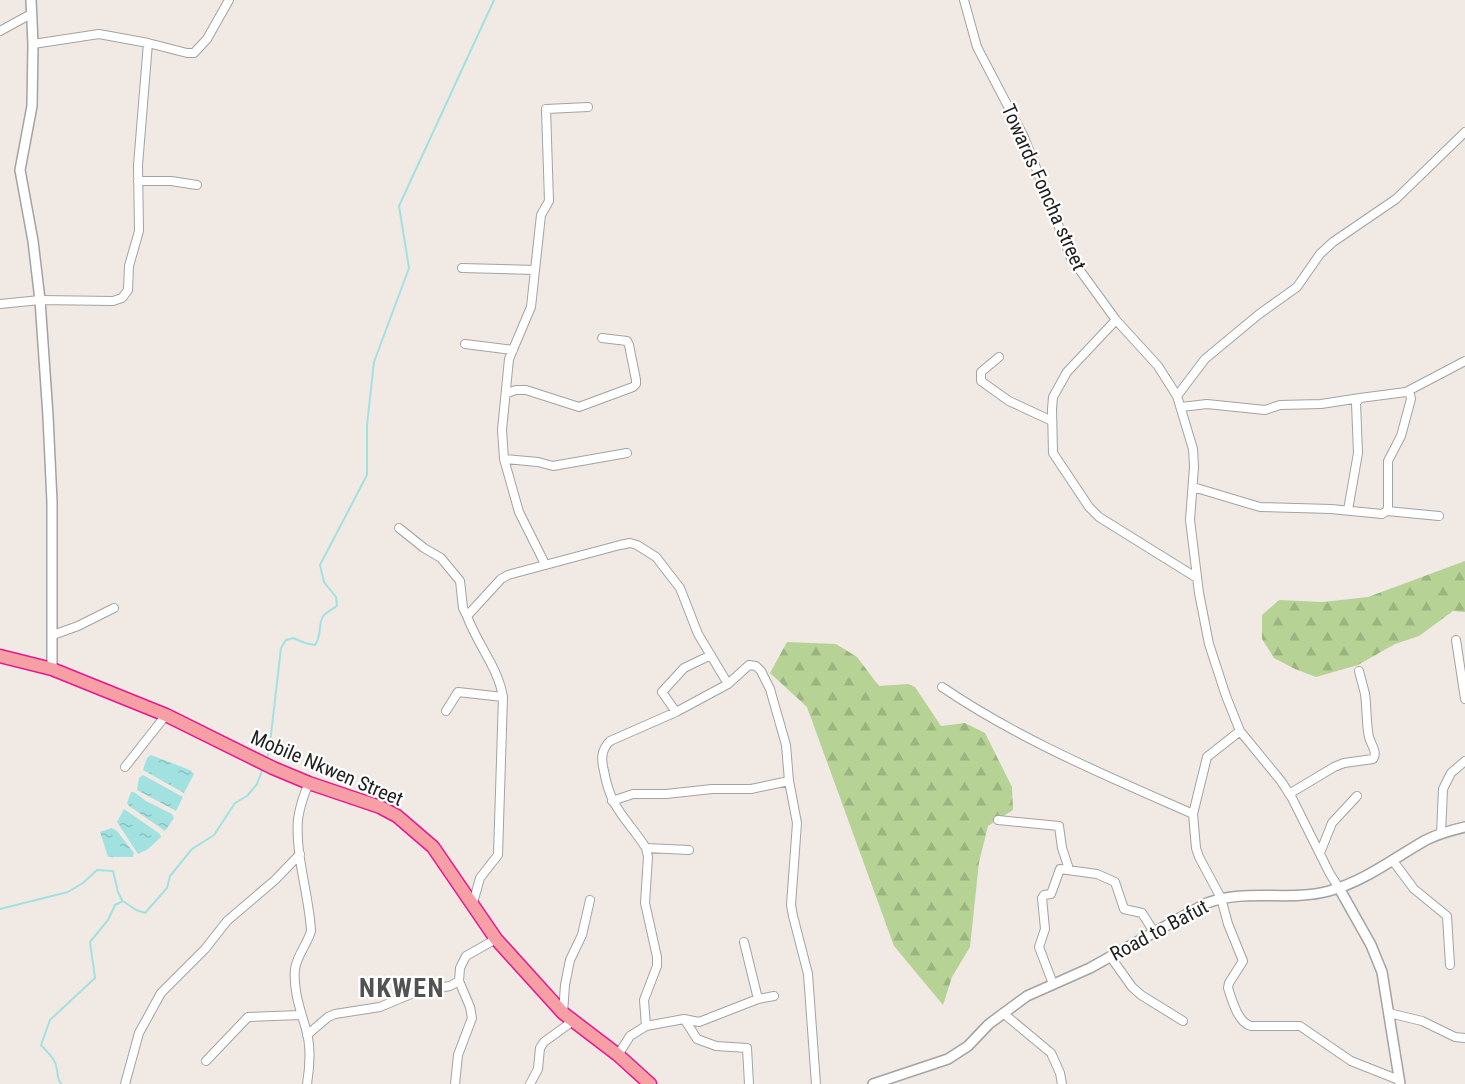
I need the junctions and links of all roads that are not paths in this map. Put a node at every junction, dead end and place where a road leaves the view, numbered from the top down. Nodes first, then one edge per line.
1 (31, 0) edge
2 (229, 0) edge
3 (964, 0) edge
4 (31, 14) junction
5 (0, 31) edge
6 (148, 43) junction
7 (33, 44) junction
8 (588, 107) dead end
9 (1465, 132) edge
10 (138, 181) junction
11 (197, 185) dead end
12 (462, 268) dead end
13 (535, 270) junction
14 (40, 300) junction
15 (0, 304) edge
16 (1116, 320) junction
17 (602, 338) dead end
18 (465, 344) dead end
19 (513, 350) junction
20 (999, 357) dead end
21 (1465, 361) edge
22 (1406, 392) junction
23 (507, 393) junction
24 (1177, 396) junction
25 (1360, 398) junction
26 (1181, 407) junction
27 (1052, 421) junction
28 (627, 453) dead end
29 (504, 459) junction
30 (1193, 487) junction
31 (1348, 510) junction
32 (1387, 511) junction
33 (1439, 516) dead end
34 (399, 528) dead end
35 (545, 564) junction
36 (1197, 578) junction
37 (114, 608) dead end
38 (467, 616) junction
39 (53, 635) junction
40 (1456, 640) dead end
41 (711, 655) junction
42 (0, 656) edge
43 (52, 669) junction
44 (1359, 671) dead end
45 (728, 684) junction
46 (942, 687) dead end
47 (503, 697) junction
48 (1465, 699) edge
49 (446, 711) dead end
50 (676, 712) junction
51 (166, 715) junction
52 (1240, 731) junction
53 (1465, 761) edge
54 (125, 766) dead end
55 (789, 781) junction
56 (309, 783) junction
57 (1289, 794) junction
58 (1357, 796) dead end
59 (612, 801) junction
60 (1193, 814) junction
61 (998, 820) dead end
62 (1465, 827) edge
63 (1441, 834) junction
64 (646, 848) junction
65 (689, 850) dead end
66 (1320, 853) junction
67 (300, 854) junction
68 (1393, 861) junction
69 (1069, 869) junction
70 (1330, 874) junction
71 (1339, 888) junction
72 (1326, 892) junction
73 (1221, 898) junction
74 (590, 900) dead end
75 (473, 903) junction
76 (1154, 932) junction
77 (496, 939) junction
78 (744, 942) dead end
79 (1110, 956) junction
80 (1450, 965) dead end
81 (459, 981) junction
82 (1053, 984) junction
83 (774, 996) dead end
84 (758, 999) junction
85 (563, 1013) junction
86 (1003, 1013) junction
87 (1389, 1013) junction
88 (300, 1015) junction
89 (684, 1019) junction
90 (573, 1021) junction
91 (1183, 1021) dead end
92 (646, 1026) junction
93 (307, 1035) junction
94 (1465, 1038) edge
95 (618, 1055) junction
96 (206, 1060) dead end
97 (1400, 1082) edge
98 (645, 1083) edge
99 (125, 1084) edge
100 (307, 1084) edge
101 (454, 1084) edge
102 (530, 1084) edge
103 (749, 1084) edge
104 (816, 1084) edge
105 (876, 1084) edge
106 (1062, 1084) edge

1 - 4 street
2 - 6 street
3 - 16 street, Towards Foncha street
4 - 5 street
4 - 7 street
6 - 7 street
6 - 10 street
7 - 14 street
8 - 13 street
9 - 24 street
10 - 11 street
10 - 14 street
12 - 13 street
13 - 19 street
14 - 15 street
14 - 39 street
16 - 24 street, Towards Foncha street
16 - 27 street
17 - 23 street
18 - 19 street
19 - 23 street
20 - 27 street
21 - 22 street
22 - 25 street
22 - 32 street
23 - 29 street
24 - 26 street, Towards Foncha street
25 - 26 street
25 - 31 street
26 - 30 street, Towards Foncha street
27 - 36 street
28 - 29 street
29 - 35 street
30 - 31 street
30 - 36 street, Towards Foncha street
31 - 32 street
32 - 33 street
34 - 38 street
35 - 38 street
35 - 41 street
36 - 52 street, Towards Foncha street
37 - 39 street
38 - 47 street
39 - 43 street
40 - 48 street
41 - 45 street
41 - 50 street
42 - 43 highway, Mobile Nkwen Street
43 - 51 highway, Mobile Nkwen Street
44 - 57 street
45 - 50 street
45 - 55 street
46 - 60 street
47 - 49 street
47 - 75 street
50 - 59 street
51 - 54 street
51 - 56 highway, Mobile Nkwen Street
52 - 57 street, Towards Foncha street
52 - 60 street
53 - 63 street
55 - 59 street
55 - 104 street
56 - 67 street
56 - 75 highway, Mobile Nkwen Street
57 - 66 street, Towards Foncha street
58 - 66 street
59 - 64 street
60 - 73 street
61 - 69 street
62 - 63 street, Road to Bafut
63 - 68 street, Road to Bafut
64 - 65 street
64 - 92 street
66 - 70 street, Towards Foncha street
67 - 88 street
67 - 99 street
68 - 71 street, Road to Bafut
68 - 80 street
69 - 76 street
69 - 82 street
70 - 71 street, Towards Foncha street
70 - 72 street
71 - 72 street, Road to Bafut
71 - 87 street
72 - 73 street, Road to Bafut
73 - 76 street, Road to Bafut
73 - 97 street
74 - 85 street
75 - 77 highway, Mobile Nkwen Street
76 - 79 street, Road to Bafut
77 - 81 street
77 - 85 highway, Mobile Nkwen Street
78 - 84 street
79 - 82 street, Road to Bafut
79 - 91 street
81 - 93 street
81 - 101 street
82 - 86 street, Road to Bafut
83 - 84 street
84 - 89 street
85 - 90 highway, Mobile Nkwen Street
86 - 105 street, Road to Bafut
86 - 106 street
87 - 94 street
87 - 97 street
88 - 93 street
88 - 96 street
89 - 92 street
89 - 103 street
90 - 95 highway, Mobile Nkwen Street
90 - 102 street
92 - 95 street
93 - 100 street
95 - 98 highway, Mobile Nkwen Street

